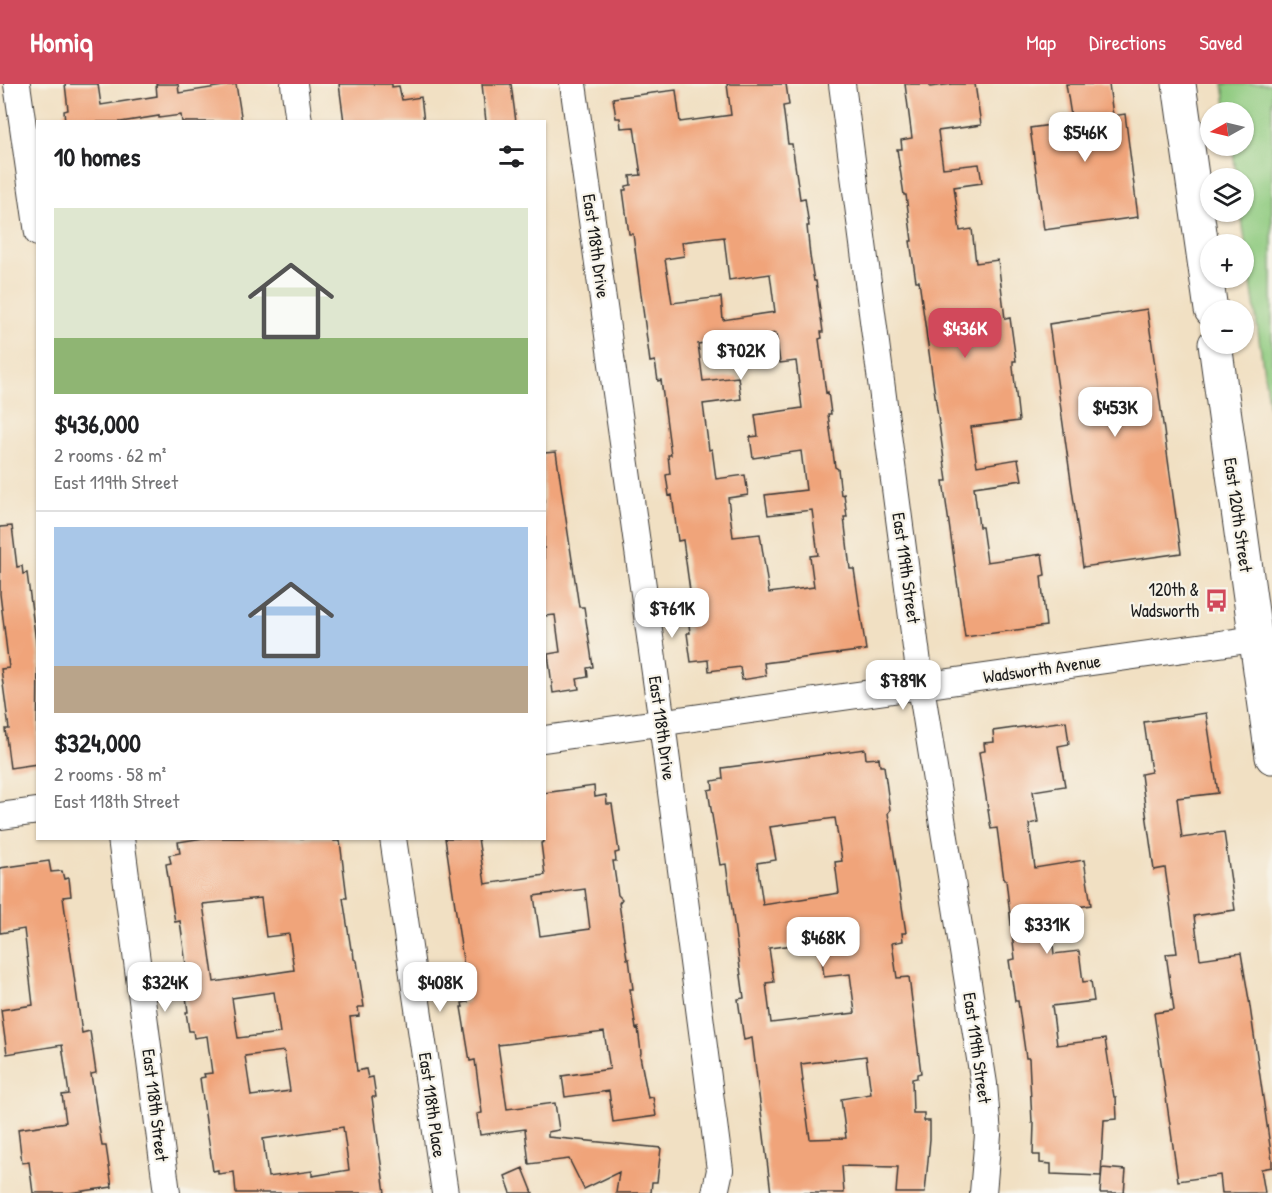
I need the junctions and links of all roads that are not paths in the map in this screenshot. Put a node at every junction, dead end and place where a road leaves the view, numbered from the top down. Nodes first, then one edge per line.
1 (17, 84) edge
2 (294, 84) edge
3 (573, 84) edge
4 (842, 84) edge
5 (1179, 84) edge
6 (10, 113) edge
7 (299, 120) edge
8 (36, 224) edge
9 (1209, 300) edge
10 (1216, 354) edge
11 (1255, 639) junction
12 (921, 686) junction
13 (662, 723) junction
14 (546, 740) edge
15 (1272, 757) edge
16 (36, 811) edge
17 (0, 816) edge
18 (121, 840) edge
19 (393, 840) edge
20 (167, 1193) edge
21 (445, 1193) edge
22 (714, 1193) edge
23 (983, 1193) edge

1 - 6 street
2 - 7 street
3 - 13 street, East 118th Drive
4 - 12 street, East 119th Street
5 - 9 street
6 - 8 street
10 - 11 street, East 120th Street
11 - 12 street, Wadsworth Avenue
11 - 15 street, East 120th Street
12 - 13 street, Wadsworth Avenue
12 - 23 street, East 119th Street
13 - 14 street, Wadsworth Avenue
13 - 22 street, East 118th Drive
16 - 17 street
18 - 20 street, East 118th Street
19 - 21 street, East 118th Place

